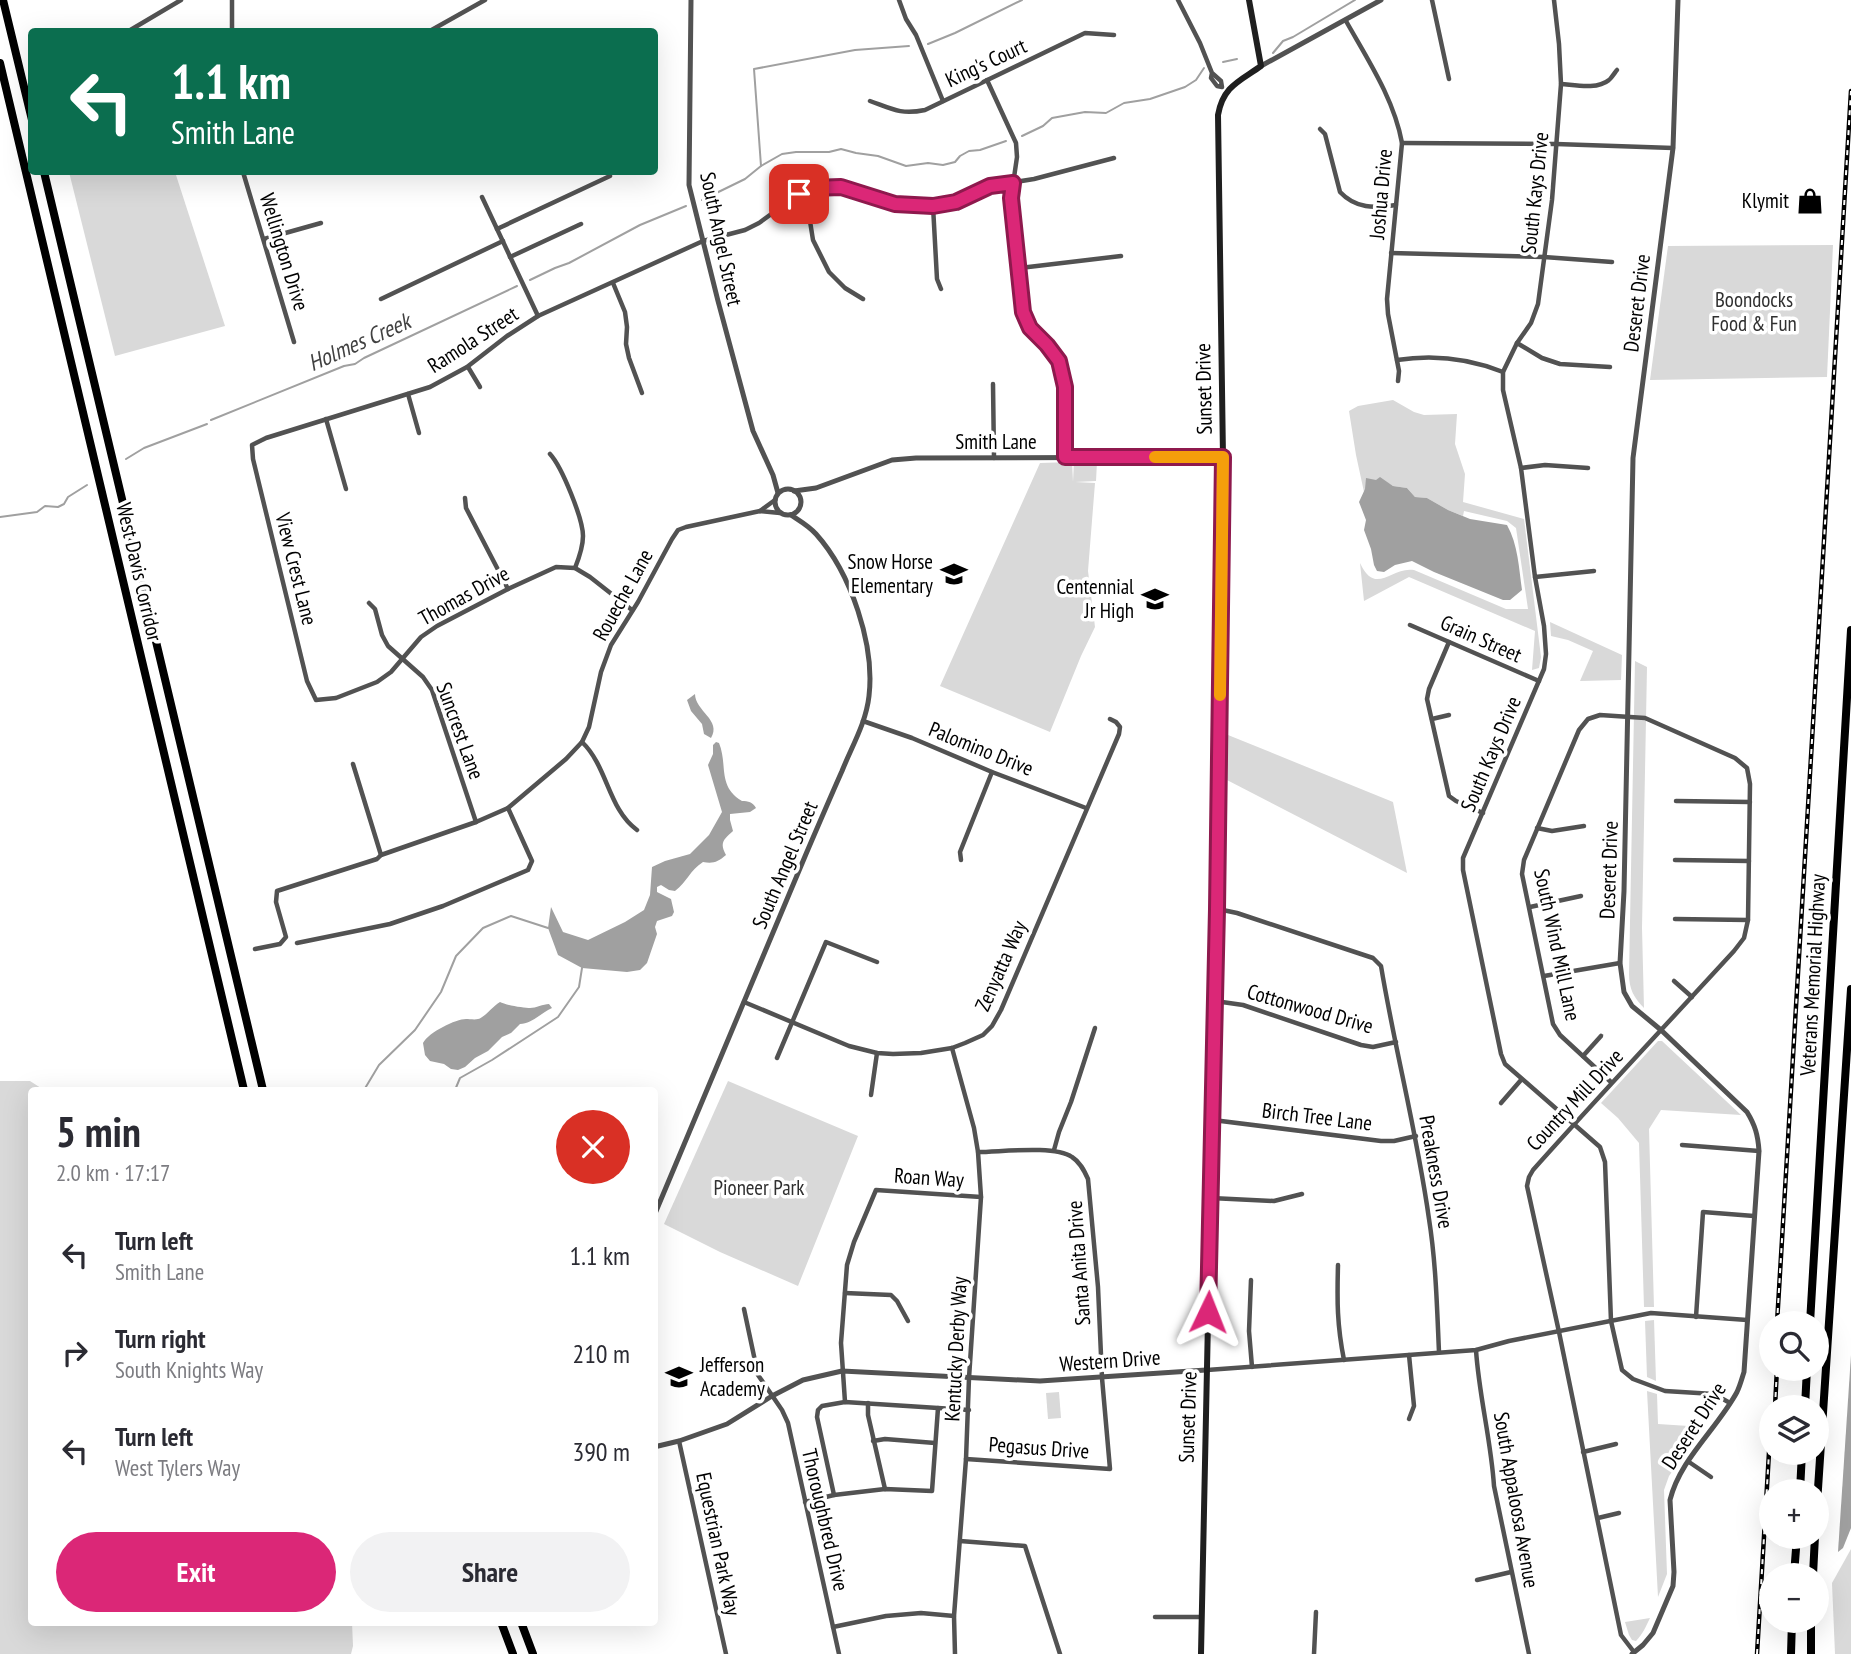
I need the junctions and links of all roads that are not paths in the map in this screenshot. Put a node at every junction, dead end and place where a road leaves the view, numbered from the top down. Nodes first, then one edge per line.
1 (3, 0) edge
2 (181, 0) edge
3 (232, 0) edge
4 (485, 0) edge
5 (691, 0) edge
6 (899, 0) edge
7 (1178, 0) edge
8 (1248, 0) edge
9 (1381, 0) edge
10 (1432, 0) edge
11 (1554, 0) edge
12 (1678, 0) edge
13 (1346, 21) junction
14 (134, 28) edge
15 (232, 28) edge
16 (435, 28) edge
17 (1114, 36) dead end
18 (0, 62) edge
19 (1261, 66) junction
20 (1616, 70) dead end
21 (1449, 79) dead end
22 (987, 80) junction
23 (1561, 84) junction
24 (1224, 89) junction
25 (870, 101) dead end
26 (943, 101) junction
27 (28, 103) edge
28 (1320, 129) dead end
29 (1402, 143) junction
30 (1556, 144) junction
31 (1673, 148) junction
32 (1114, 159) dead end
33 (45, 175) edge
34 (244, 175) edge
35 (610, 176) dead end
36 (1013, 183) junction
37 (799, 194) junction
38 (482, 197) dead end
39 (1396, 205) junction
40 (933, 206) junction
41 (321, 223) dead end
42 (581, 223) dead end
43 (497, 229) junction
44 (264, 239) junction
45 (503, 241) junction
46 (703, 241) junction
47 (1391, 253) junction
48 (1121, 256) dead end
49 (510, 257) junction
50 (1545, 257) junction
51 (1612, 262) dead end
52 (1020, 268) junction
53 (613, 283) junction
54 (941, 289) dead end
55 (381, 299) dead end
56 (863, 299) dead end
57 (538, 316) junction
58 (294, 342) dead end
59 (1517, 343) junction
60 (1397, 360) junction
61 (467, 367) junction
62 (1610, 368) dead end
63 (1503, 372) junction
64 (1398, 381) dead end
65 (993, 384) dead end
66 (480, 387) dead end
67 (642, 393) dead end
68 (408, 394) junction
69 (326, 419) junction
70 (419, 433) dead end
71 (253, 444) joint
72 (550, 454) dead end
73 (1065, 457) junction
74 (1223, 457) junction
75 (994, 458) junction
76 (1521, 468) junction
77 (1588, 468) dead end
78 (774, 475) junction
79 (816, 488) junction
80 (346, 489) dead end
81 (792, 490) junction
82 (777, 496) junction
83 (465, 498) dead end
84 (800, 506) junction
85 (760, 511) junction
86 (780, 513) junction
87 (791, 514) junction
88 (808, 526) junction
89 (575, 568) junction
90 (1594, 571) dead end
91 (1535, 576) junction
92 (508, 589) junction
93 (369, 603) dead end
94 (632, 610) junction
95 (1410, 625) dead end
96 (1851, 630) edge
97 (1449, 642) junction
98 (402, 659) junction
99 (1539, 681) junction
100 (316, 700) joint
101 (1449, 715) dead end
102 (1629, 716) junction
103 (1110, 719) dead end
104 (1432, 719) junction
105 (863, 721) junction
106 (582, 742) junction
107 (353, 764) dead end
108 (992, 772) junction
109 (1676, 801) dead end
110 (1750, 802) junction
111 (508, 808) junction
112 (1086, 808) junction
113 (1483, 813) junction
114 (476, 822) junction
115 (1584, 826) dead end
116 (1537, 828) junction
117 (636, 830) dead end
118 (381, 855) junction
119 (961, 860) dead end
120 (1675, 860) dead end
121 (1749, 861) junction
122 (1581, 896) dead end
123 (1530, 907) junction
124 (1217, 909) junction
125 (1675, 919) dead end
126 (1748, 920) junction
127 (297, 943) dead end
128 (256, 949) dead end
129 (877, 962) dead end
130 (1620, 963) junction
131 (1544, 976) junction
132 (1674, 981) dead end
133 (1851, 989) edge
134 (1692, 997) junction
135 (1215, 1001) junction
136 (744, 1002) junction
137 (792, 1022) junction
138 (1095, 1028) dead end
139 (1661, 1030) junction
140 (1601, 1037) dead end
141 (1396, 1042) junction
142 (952, 1048) junction
143 (877, 1053) junction
144 (1583, 1056) junction
145 (777, 1058) dead end
146 (1522, 1080) junction
147 (1612, 1083) junction
148 (243, 1087) edge
149 (262, 1087) edge
150 (871, 1095) dead end
151 (1501, 1103) dead end
152 (1213, 1120) junction
153 (1574, 1124) junction
154 (1416, 1136) junction
155 (1682, 1145) dead end
156 (1054, 1150) junction
157 (1759, 1151) junction
158 (978, 1152) junction
159 (1302, 1195) dead end
160 (981, 1197) junction
161 (1211, 1198) junction
162 (658, 1206) edge
163 (1754, 1216) junction
164 (1338, 1265) dead end
165 (1251, 1280) dead end
166 (845, 1293) junction
167 (744, 1309) dead end
168 (1811, 1311) edge
169 (1696, 1317) junction
170 (1747, 1320) junction
171 (908, 1321) dead end
172 (1611, 1321) junction
173 (1559, 1332) junction
174 (1476, 1350) junction
175 (1439, 1352) junction
176 (1409, 1355) junction
177 (1344, 1360) junction
178 (1252, 1367) junction
179 (1206, 1370) junction
180 (842, 1371) junction
181 (969, 1378) junction
182 (1102, 1378) junction
183 (772, 1396) junction
184 (845, 1402) junction
185 (1730, 1403) junction
186 (868, 1404) junction
187 (938, 1408) junction
188 (969, 1410) junction
189 (1409, 1419) dead end
190 (679, 1441) junction
191 (873, 1441) junction
192 (935, 1443) junction
193 (1616, 1444) dead end
194 (658, 1446) edge
195 (1583, 1452) junction
196 (966, 1459) junction
197 (1689, 1462) junction
198 (1110, 1469) joint
199 (1712, 1477) dead end
200 (1819, 1479) edge
201 (885, 1489) junction
202 (834, 1495) junction
203 (806, 1502) junction
204 (1619, 1513) dead end
205 (1598, 1518) junction
206 (960, 1541) junction
207 (1511, 1573) junction
208 (1477, 1580) dead end
209 (1316, 1612) dead end
210 (954, 1616) junction
211 (1154, 1617) dead end
212 (1201, 1617) junction
213 (502, 1626) edge
214 (522, 1626) edge
215 (833, 1627) junction
216 (1792, 1633) edge
217 (1811, 1633) edge
218 (1633, 1653) edge
219 (513, 1654) edge
220 (533, 1654) edge
221 (726, 1654) edge
222 (839, 1654) edge
223 (955, 1654) edge
224 (1060, 1654) edge
225 (1201, 1654) edge
226 (1314, 1654) edge
227 (1529, 1654) edge
228 (1791, 1654) edge
229 (1811, 1654) edge

1 - 27 highway
2 - 14 street
3 - 15 street
4 - 16 street
5 - 46 street, South Angel Street
6 - 26 street
7 - 24 street
8 - 19 main road
9 - 13 street
10 - 21 street
11 - 23 street, South Kays Drive
12 - 31 street, Deseret Drive
13 - 19 street
13 - 29 street, Joshua Drive
17 - 22 street, King's Court
18 - 148 highway, West Davis Corridor
19 - 24 main road
20 - 23 street
22 - 26 street, King's Court
22 - 36 street
23 - 30 street, South Kays Drive
24 - 74 main road, Sunset Drive
25 - 26 street, King's Court
28 - 39 street
29 - 30 street
29 - 39 street, Joshua Drive
30 - 31 street
30 - 50 street, South Kays Drive
31 - 102 street, Deseret Drive
32 - 36 street
33 - 149 highway, West Davis Corridor
34 - 44 street, Wellington Drive
35 - 43 street
36 - 40 street
36 - 52 street
37 - 40 street
37 - 46 street, Ramola Street
37 - 56 street
38 - 43 street
39 - 47 street, Joshua Drive
40 - 54 street
41 - 44 street
42 - 49 street
43 - 45 street
44 - 58 street, Wellington Drive
45 - 49 street
45 - 55 street
46 - 53 street, Ramola Street
46 - 78 street, South Angel Street
47 - 50 street
47 - 60 street, Joshua Drive
48 - 52 street
49 - 57 street
50 - 51 street
50 - 59 street, South Kays Drive
52 - 73 street
53 - 57 street, Ramola Street
53 - 67 street
57 - 61 street, Ramola Street
59 - 62 street
59 - 63 street, South Kays Drive
60 - 63 street
60 - 64 street, Joshua Drive
61 - 66 street
61 - 68 street, Ramola Street
63 - 76 street, South Kays Drive
65 - 75 street
68 - 69 street, Ramola Street
68 - 70 street
69 - 71 street, Ramola Street
69 - 80 street
71 - 100 street, View Crest Lane
72 - 89 street
73 - 74 street, Smith Lane
73 - 75 street, Smith Lane
74 - 124 main road, Sunset Drive
75 - 79 street, Smith Lane
76 - 77 street
76 - 91 street, South Kays Drive
78 - 81 street, South Angel Street
78 - 82 street, South Angel Street
79 - 81 street, Smith Lane
79 - 84 street, Smith Lane
81 - 82 street
81 - 84 street
82 - 85 street
82 - 86 street
83 - 92 street
84 - 87 street
84 - 88 street, South Angel Street
85 - 86 street
85 - 94 street, Roueche Lane
86 - 87 street
87 - 88 street, South Angel Street
88 - 105 street, South Angel Street
89 - 92 street, Thomas Drive
89 - 94 street
90 - 91 street
91 - 99 street, South Kays Drive
92 - 98 street, Thomas Drive
93 - 98 street, Suncrest Lane
94 - 106 street, Roueche Lane
95 - 97 street, Grain Street
96 - 168 highway, Veterans Memorial Highway
97 - 99 street, Grain Street
97 - 104 street
98 - 100 street, Thomas Drive
98 - 114 street, Suncrest Lane
99 - 113 street, South Kays Drive
101 - 104 street
102 - 110 street, Country Mill Drive
102 - 116 street, South Wind Mill Lane
102 - 130 street, Deseret Drive
103 - 112 street, Zenyatta Way
104 - 113 street
105 - 108 street, Palomino Drive
105 - 136 street, South Angel Street
106 - 111 street, Roueche Lane
106 - 117 street
107 - 118 street
108 - 112 street, Palomino Drive
108 - 119 street
109 - 110 street
110 - 121 street, Country Mill Drive
111 - 114 street, Roueche Lane
111 - 127 street
112 - 142 street, Zenyatta Way
113 - 146 street, South Kays Drive
114 - 118 street, Roueche Lane
115 - 116 street
116 - 123 street, South Wind Mill Lane
118 - 128 street, Roueche Lane
120 - 121 street
121 - 126 street, Country Mill Drive
122 - 123 street
123 - 131 street, South Wind Mill Lane
124 - 135 main road, Sunset Drive
124 - 141 street, Preakness Drive
125 - 126 street
126 - 134 street, Country Mill Drive
129 - 137 street
130 - 131 street
130 - 139 street, Deseret Drive
131 - 144 street, South Wind Mill Lane
132 - 134 street
133 - 200 highway, Veterans Memorial Highway
134 - 139 street, Country Mill Drive
135 - 141 street, Cottonwood Drive
135 - 152 main road, Sunset Drive
136 - 137 street, Zenyatta Way
136 - 162 street, South Angel Street
137 - 143 street, Zenyatta Way
137 - 145 street
138 - 156 street
139 - 147 street, Country Mill Drive
139 - 157 street, Deseret Drive
140 - 144 street
141 - 154 street, Preakness Drive
142 - 143 street, Zenyatta Way
142 - 158 street, Kentucky Derby Way
143 - 150 street
144 - 147 street, South Wind Mill Lane
146 - 151 street
146 - 153 street, South Kays Drive
147 - 153 street, Country Mill Drive
152 - 154 street, Birch Tree Lane
152 - 161 main road, Sunset Drive
153 - 172 street, South Kays Drive
153 - 173 street, Country Mill Drive
154 - 175 street, Preakness Drive
155 - 157 street
156 - 158 street
156 - 182 street, Santa Anita Drive
157 - 163 street, Deseret Drive
158 - 160 street, Kentucky Derby Way
159 - 161 street
160 - 166 street, Roan Way
160 - 181 street, Kentucky Derby Way
161 - 179 main road, Sunset Drive
163 - 169 street
163 - 170 street, Deseret Drive
164 - 177 street
165 - 178 street
166 - 171 street
166 - 180 street
167 - 183 street, Thoroughbred Drive
169 - 170 street, Western Drive
169 - 172 street, Western Drive
170 - 185 street, Deseret Drive
172 - 173 street, Western Drive
172 - 185 street, South Kays Drive
173 - 174 street, Western Drive
173 - 195 street, Country Mill Drive
174 - 175 street, Western Drive
174 - 207 street, South Appaloosa Avenue
175 - 176 street, Western Drive
176 - 177 street, Western Drive
176 - 189 street
177 - 178 street, Western Drive
178 - 179 street, Western Drive
179 - 182 street, Western Drive
179 - 212 main road, Sunset Drive
180 - 181 street, Western Drive
180 - 183 street, Western Drive
180 - 184 street
181 - 182 street, Western Drive
181 - 188 street, Kentucky Derby Way
182 - 198 street, Santa Anita Drive
183 - 190 street, Western Drive
183 - 203 street, Thoroughbred Drive
184 - 186 street
184 - 202 street
185 - 197 street, Deseret Drive
186 - 187 street
186 - 191 street
187 - 188 street
187 - 192 street
188 - 196 street, Kentucky Derby Way
190 - 194 street, Western Drive
190 - 221 street, Equestrian Park Way
191 - 192 street
191 - 201 street
192 - 201 street
193 - 195 street
195 - 205 street, Country Mill Drive
196 - 198 street, Pegasus Drive
196 - 206 street, Kentucky Derby Way
197 - 199 street
197 - 218 street, Deseret Drive
201 - 202 street
202 - 203 street
203 - 215 street, Thoroughbred Drive
204 - 205 street
205 - 218 street, Country Mill Drive
206 - 210 street, Kentucky Derby Way
206 - 224 street
207 - 208 street
207 - 227 street, South Appaloosa Avenue
209 - 226 street
210 - 215 street
210 - 223 street, Kentucky Derby Way
211 - 212 street
212 - 225 main road, Sunset Drive
213 - 219 highway
214 - 220 highway
215 - 222 street, Thoroughbred Drive
216 - 228 highway
217 - 229 highway

